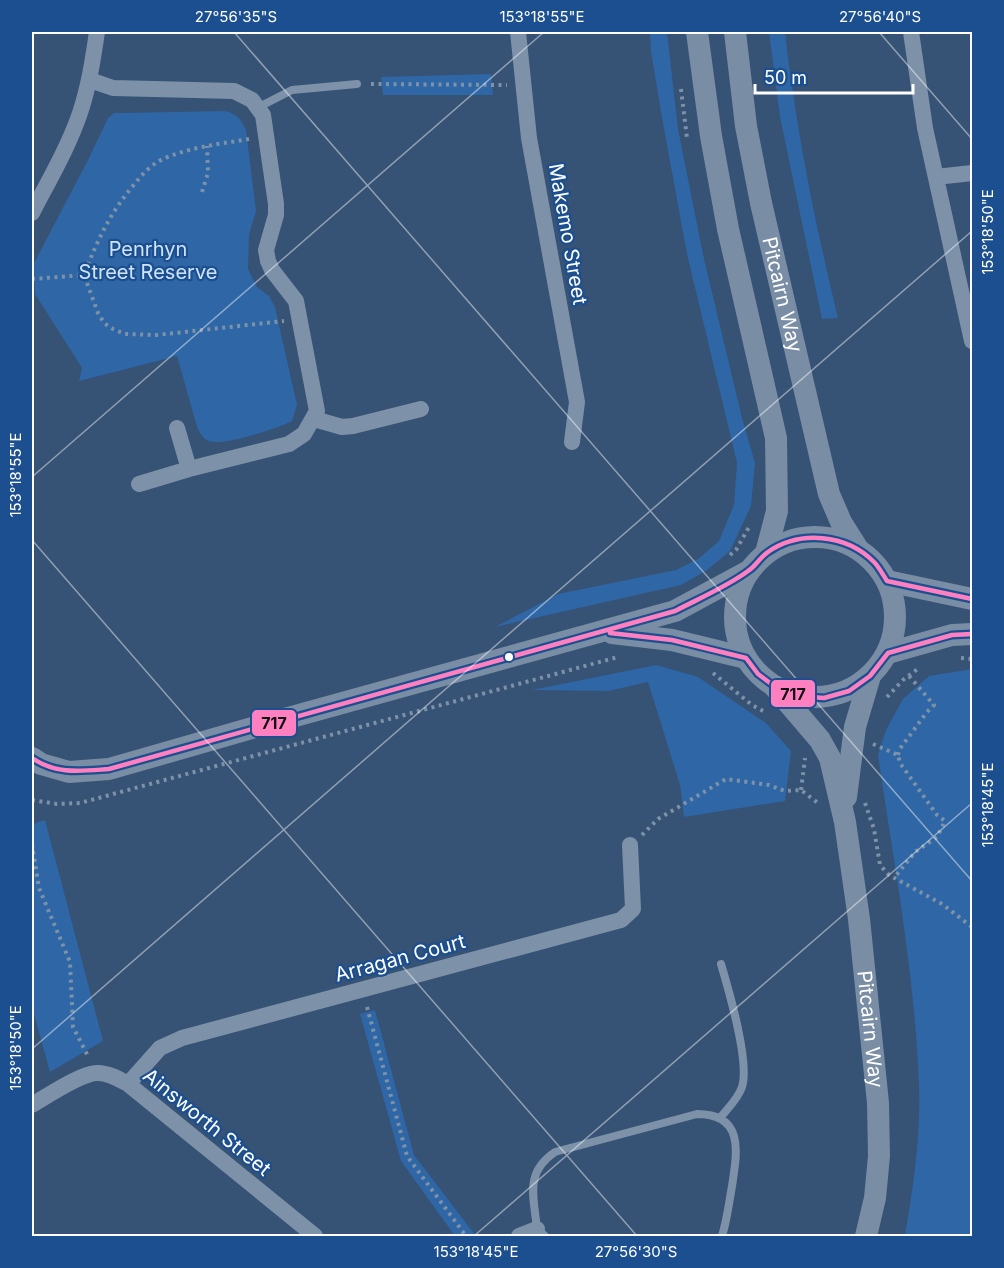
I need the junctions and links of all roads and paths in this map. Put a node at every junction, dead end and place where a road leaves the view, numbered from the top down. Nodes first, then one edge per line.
1 (97, 32) edge
2 (518, 32) edge
3 (697, 32) edge
4 (735, 32) edge
5 (912, 32) edge
6 (90, 80) junction
7 (357, 84) joint
8 (523, 85) junction
9 (680, 87) dead end
10 (259, 108) junction
11 (267, 135) junction
12 (688, 142) dead end
13 (207, 146) junction
14 (972, 173) edge
15 (936, 177) junction
16 (202, 192) dead end
17 (32, 213) edge
18 (84, 275) junction
19 (32, 279) edge
20 (299, 319) junction
21 (972, 341) edge
22 (422, 409) dead end
23 (314, 418) junction
24 (177, 428) dead end
25 (572, 442) dead end
26 (189, 469) junction
27 (139, 484) dead end
28 (753, 518) dead end
29 (858, 549) junction
30 (766, 553) junction
31 (724, 562) dead end
32 (749, 571) junction
33 (887, 581) junction
34 (972, 599) edge
35 (602, 632) junction
36 (972, 634) edge
37 (888, 652) junction
38 (626, 655) dead end
39 (746, 658) junction
40 (956, 658) dead end
41 (972, 659) edge
42 (928, 665) dead end
43 (707, 671) dead end
44 (870, 676) junction
45 (909, 676) junction
46 (774, 686) junction
47 (884, 700) dead end
48 (774, 717) dead end
49 (820, 740) junction
50 (860, 740) junction
51 (898, 755) junction
52 (32, 758) edge
53 (862, 795) dead end
54 (32, 800) edge
55 (844, 822) junction
56 (32, 844) edge
57 (630, 845) joint
58 (894, 878) junction
59 (972, 927) edge
60 (721, 964) dead end
61 (363, 990) junction
62 (88, 1057) dead end
63 (128, 1084) junction
64 (32, 1105) edge
65 (720, 1118) junction
66 (541, 1233) edge
67 (315, 1236) edge
68 (466, 1236) edge
69 (519, 1236) edge
70 (722, 1236) edge
71 (866, 1236) edge

1 - 6 street
2 - 8 street, Makemo Street
3 - 30 main road, Pitcairn Way
4 - 29 main road, Pitcairn Way
5 - 15 street
6 - 10 street
6 - 17 street
7 - 8 path
7 - 10 lane
8 - 25 street, Makemo Street
9 - 12 path
10 - 11 street
11 - 13 path
11 - 20 street
13 - 16 path
13 - 18 path
14 - 15 street
15 - 21 street
18 - 19 path
18 - 20 path
20 - 23 street
22 - 23 street
23 - 26 street
24 - 26 street
26 - 27 street
28 - 31 path
29 - 30 main road
29 - 33 main road
30 - 32 main road
32 - 35 main road
32 - 39 main road
33 - 34 main road
33 - 37 main road
35 - 39 main road
35 - 52 main road
36 - 37 main road
37 - 44 main road
38 - 54 path
39 - 46 main road
40 - 41 path
42 - 45 path
43 - 48 path
44 - 46 main road
44 - 50 main road, Pitcairn Way
45 - 47 path
45 - 51 path
46 - 49 main road, Pitcairn Way
49 - 55 main road, Pitcairn Way
49 - 57 path
50 - 51 path
50 - 55 main road, Pitcairn Way
51 - 58 path
53 - 58 path
55 - 71 main road, Pitcairn Way
56 - 62 path
57 - 61 street, Arragan Court
58 - 59 path
60 - 65 lane
61 - 63 street, Arragan Court
61 - 68 path
63 - 64 street, Ainsworth Street
63 - 67 street, Ainsworth Street
65 - 66 lane
65 - 70 lane
66 - 69 street

